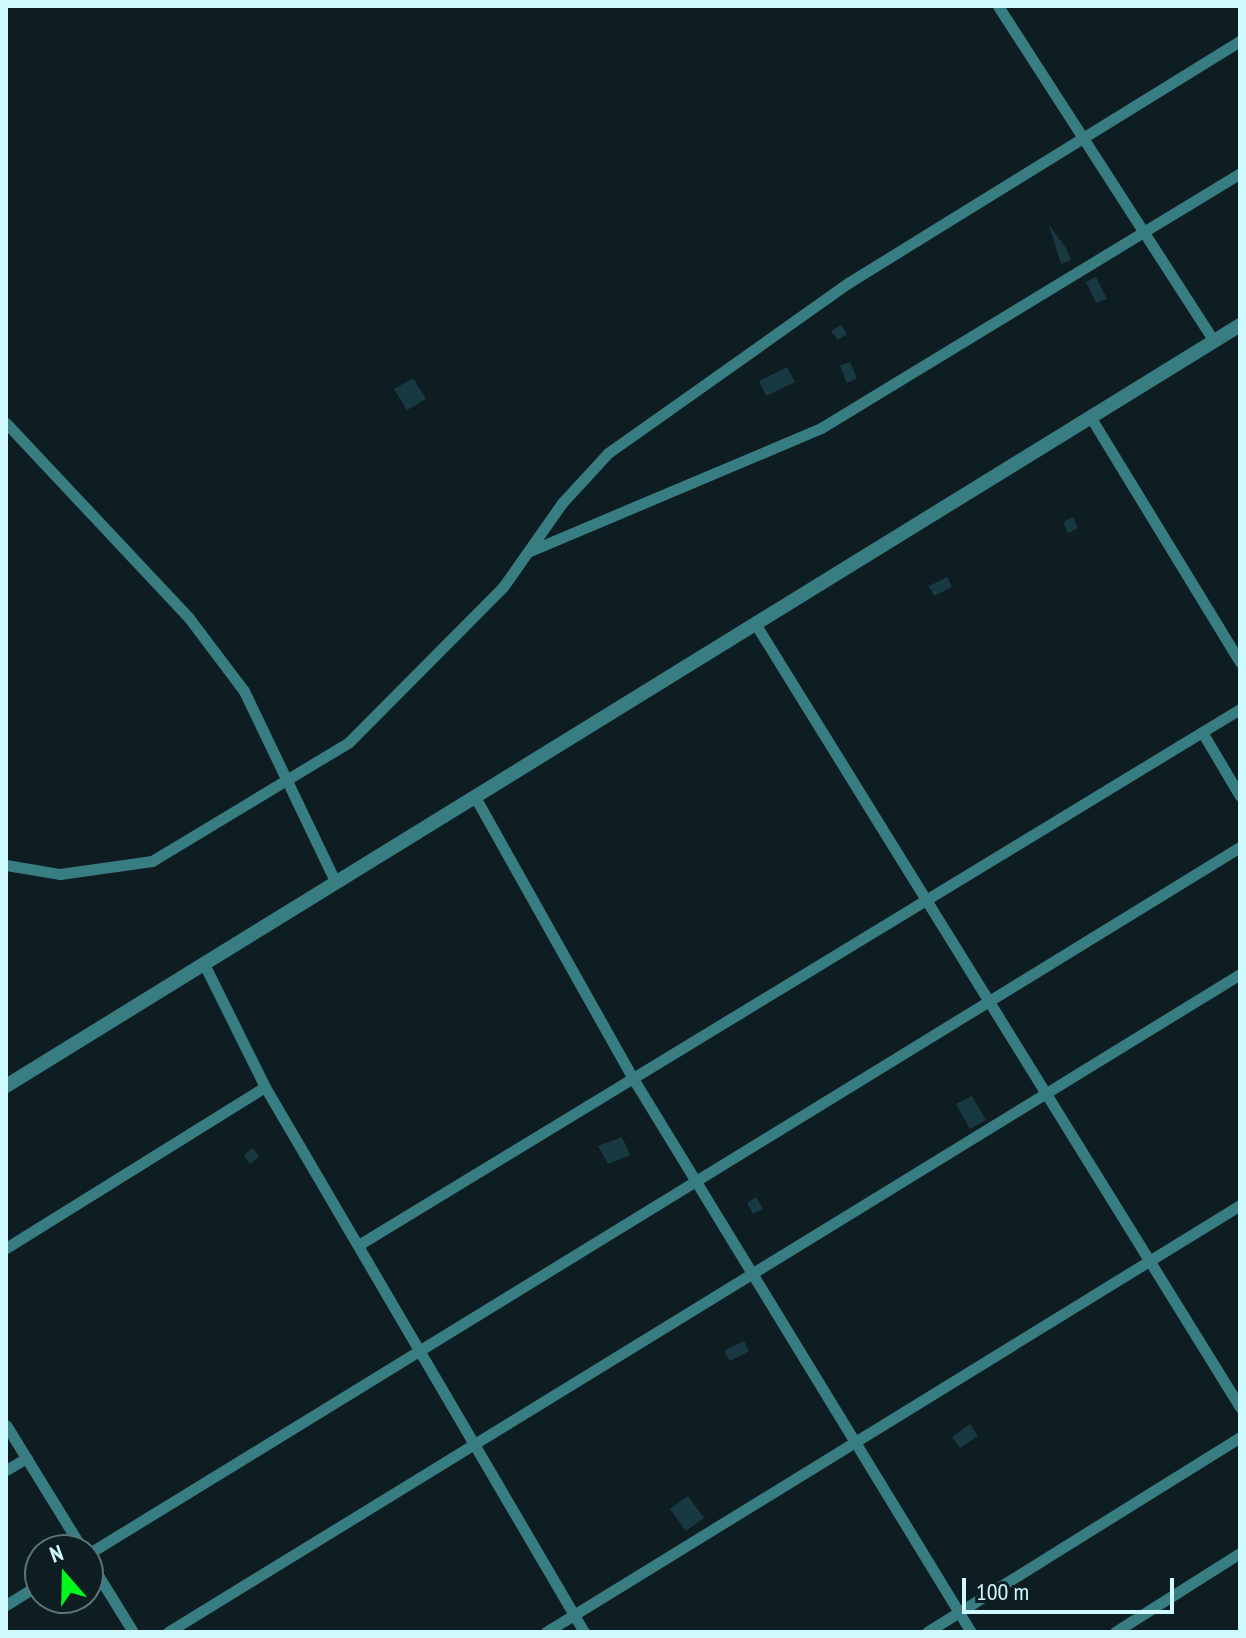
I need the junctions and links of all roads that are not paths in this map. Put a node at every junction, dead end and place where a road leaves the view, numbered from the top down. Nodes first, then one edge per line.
1 (998, 6) edge
2 (1240, 41) edge
3 (1081, 137) junction
4 (1240, 173) edge
5 (1142, 232) junction
6 (1240, 325) edge
7 (1214, 341) junction
8 (1091, 418) junction
9 (6, 423) edge
10 (530, 551) junction
11 (756, 625) junction
12 (1240, 662) edge
13 (1240, 709) edge
14 (1202, 732) junction
15 (281, 780) junction
16 (1240, 796) edge
17 (475, 797) junction
18 (1240, 847) edge
19 (6, 865) edge
20 (336, 883) junction
21 (925, 900) junction
22 (204, 964) junction
23 (1240, 974) edge
24 (987, 1002) junction
25 (634, 1080) junction
26 (6, 1086) edge
27 (265, 1087) junction
28 (1044, 1093) junction
29 (697, 1184) junction
30 (1240, 1205) edge
31 (360, 1244) junction
32 (6, 1248) edge
33 (1148, 1261) junction
34 (754, 1276) junction
35 (423, 1349) junction
36 (1240, 1407) edge
37 (6, 1425) edge
38 (1240, 1437) edge
39 (856, 1444) junction
40 (471, 1445) junction
41 (27, 1458) junction
42 (6, 1470) edge
43 (73, 1534) edge
44 (104, 1546) edge
45 (1240, 1553) edge
46 (104, 1583) edge
47 (24, 1594) edge
48 (6, 1605) edge
49 (959, 1613) junction
50 (574, 1615) junction
51 (133, 1632) edge
52 (168, 1632) edge
53 (546, 1632) edge
54 (584, 1632) edge
55 (927, 1632) edge
56 (971, 1632) edge
57 (1115, 1632) edge

1 - 3 street
2 - 3 street
3 - 5 street
3 - 10 street
4 - 5 street
5 - 7 street
5 - 10 street
6 - 7 street
7 - 8 street
8 - 11 street
8 - 12 street
9 - 15 street
10 - 15 street
11 - 17 street
11 - 21 street
13 - 14 street
14 - 16 street
14 - 21 street
15 - 19 street
15 - 20 street
17 - 20 street
17 - 25 street
18 - 24 street
20 - 22 street
21 - 24 street
21 - 25 street
22 - 26 street
22 - 27 street
23 - 28 street
24 - 28 street
24 - 29 street
25 - 29 street
25 - 31 street
27 - 31 street
27 - 32 street
28 - 33 street
28 - 34 street
29 - 34 street
29 - 35 street
30 - 33 street
31 - 35 street
33 - 36 street
33 - 39 street
34 - 39 street
34 - 40 street
35 - 40 street
35 - 44 street
37 - 41 street
38 - 49 street
39 - 49 street
39 - 50 street
40 - 50 street
40 - 52 street
41 - 42 street
41 - 43 street
45 - 57 street
46 - 51 street
47 - 48 street
49 - 55 street
49 - 56 street
50 - 53 street
50 - 54 street

